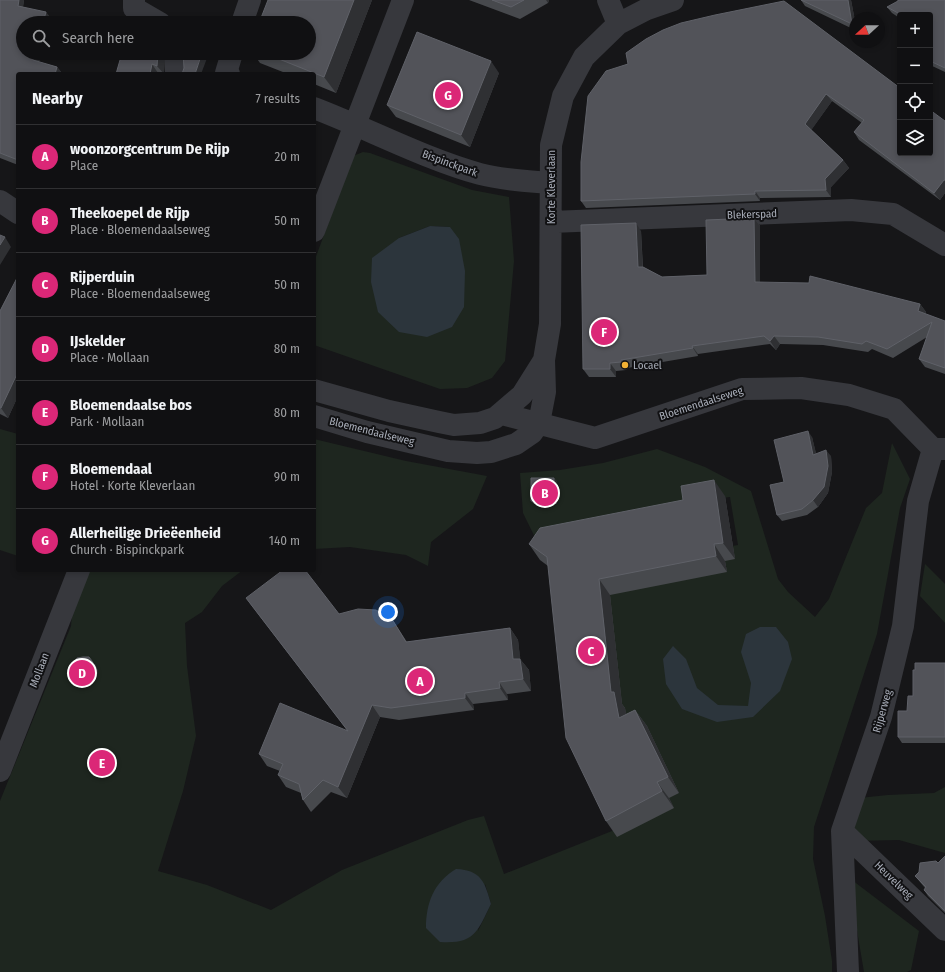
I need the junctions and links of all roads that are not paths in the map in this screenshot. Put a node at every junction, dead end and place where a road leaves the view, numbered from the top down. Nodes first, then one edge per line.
1 (134, 0) edge
2 (250, 0) edge
3 (403, 0) edge
4 (608, 0) edge
5 (673, 0) edge
6 (148, 16) edge
7 (244, 16) edge
8 (618, 24) junction
9 (176, 60) edge
10 (230, 60) edge
11 (176, 72) edge
12 (226, 72) edge
13 (316, 109) edge
14 (355, 124) junction
15 (550, 183) junction
16 (0, 201) edge
17 (16, 212) edge
18 (550, 222) junction
19 (316, 226) edge
20 (945, 245) edge
21 (544, 360) junction
22 (316, 391) edge
23 (502, 414) junction
24 (316, 417) edge
25 (539, 423) junction
26 (939, 449) edge
27 (78, 572) edge
28 (0, 771) edge
29 (842, 831) junction
30 (945, 930) edge
31 (848, 972) edge

1 - 6 street
2 - 7 street
3 - 14 street
4 - 8 street
5 - 8 street, Korte Kleverlaan
8 - 15 street, Korte Kleverlaan
9 - 11 street
10 - 12 street
13 - 14 street, Bispinckpark
14 - 15 street, Bispinckpark
14 - 19 street
15 - 18 street, Korte Kleverlaan
16 - 17 street
18 - 20 street, Blekerspad
18 - 21 street, Korte Kleverlaan
21 - 23 street, Korte Kleverlaan
21 - 25 street, Korte Kleverlaan
22 - 23 street
23 - 25 street, Bloemendaalseweg
24 - 25 street, Bloemendaalseweg
25 - 26 street, Bloemendaalseweg
26 - 29 street, Rijperweg
27 - 28 street, Mollaan
29 - 30 street, Heuvelweg
29 - 31 street, Rijperweg

